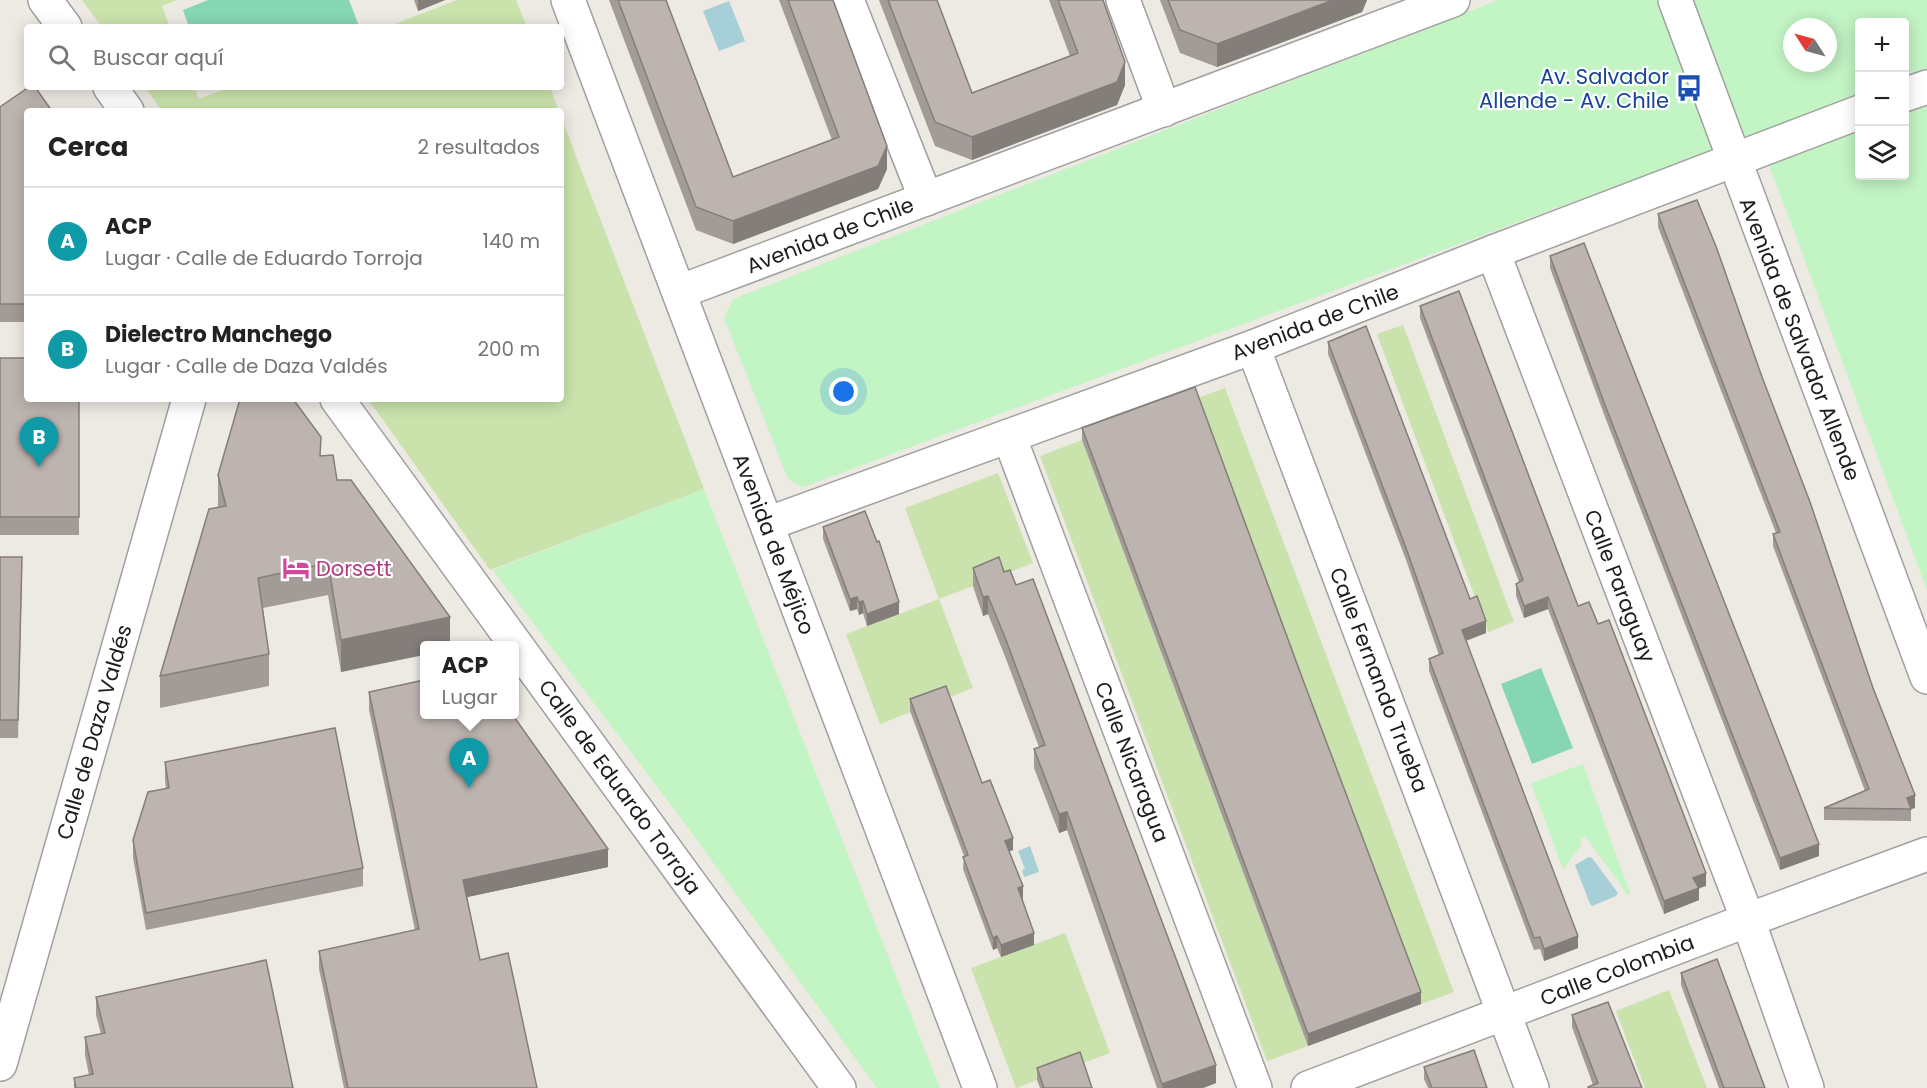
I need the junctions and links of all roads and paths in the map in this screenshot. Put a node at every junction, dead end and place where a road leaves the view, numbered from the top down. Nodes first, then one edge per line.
1 (45, 0) edge
2 (568, 0) edge
3 (848, 0) edge
4 (1123, 0) edge
5 (1453, 0) edge
6 (1674, 0) edge
7 (1388, 11) edge
8 (63, 24) edge
9 (1927, 87) edge
10 (112, 90) edge
11 (1909, 94) edge
12 (125, 108) edge
13 (1164, 110) junction
14 (1855, 114) edge
15 (1734, 161) junction
16 (926, 199) junction
17 (1493, 252) junction
18 (679, 292) junction
19 (1253, 347) junction
20 (188, 402) edge
21 (339, 402) edge
22 (1009, 436) junction
23 (767, 524) junction
24 (513, 641) edge
25 (519, 649) edge
26 (1927, 677) edge
27 (1927, 854) edge
28 (1748, 920) junction
29 (1504, 1013) junction
30 (0, 1064) edge
31 (839, 1088) edge
32 (980, 1088) edge
33 (1255, 1088) edge
34 (1308, 1088) edge
35 (1532, 1088) edge
36 (1807, 1088) edge

1 - 8 street
2 - 18 street, Avenida de Méjico
3 - 16 street
4 - 13 street
5 - 7 street, Avenida de Chile
6 - 15 street, Avenida de Salvador Allende
7 - 13 street, Avenida de Chile
9 - 11 street
10 - 12 street
13 - 16 street, Avenida de Chile
14 - 15 street, Avenida de Chile
15 - 17 street, Avenida de Chile
15 - 26 street, Avenida de Salvador Allende
16 - 18 street, Avenida de Chile
17 - 19 street, Avenida de Chile
17 - 28 street, Calle Paraguay
18 - 23 street, Avenida de Méjico
19 - 22 street, Avenida de Chile
19 - 29 street, Calle Fernando Trueba
20 - 30 street, Calle de Daza Valdés
21 - 24 street, Calle de Eduardo Torroja
22 - 23 street, Avenida de Chile
22 - 33 street, Calle Nicaragua
23 - 32 street, Avenida de Méjico
25 - 31 street, Calle de Eduardo Torroja
27 - 28 street, Calle Colombia
28 - 29 street, Calle Colombia
28 - 36 street, Calle Paraguay
29 - 34 street, Calle Colombia
29 - 35 street, Calle Fernando Trueba

